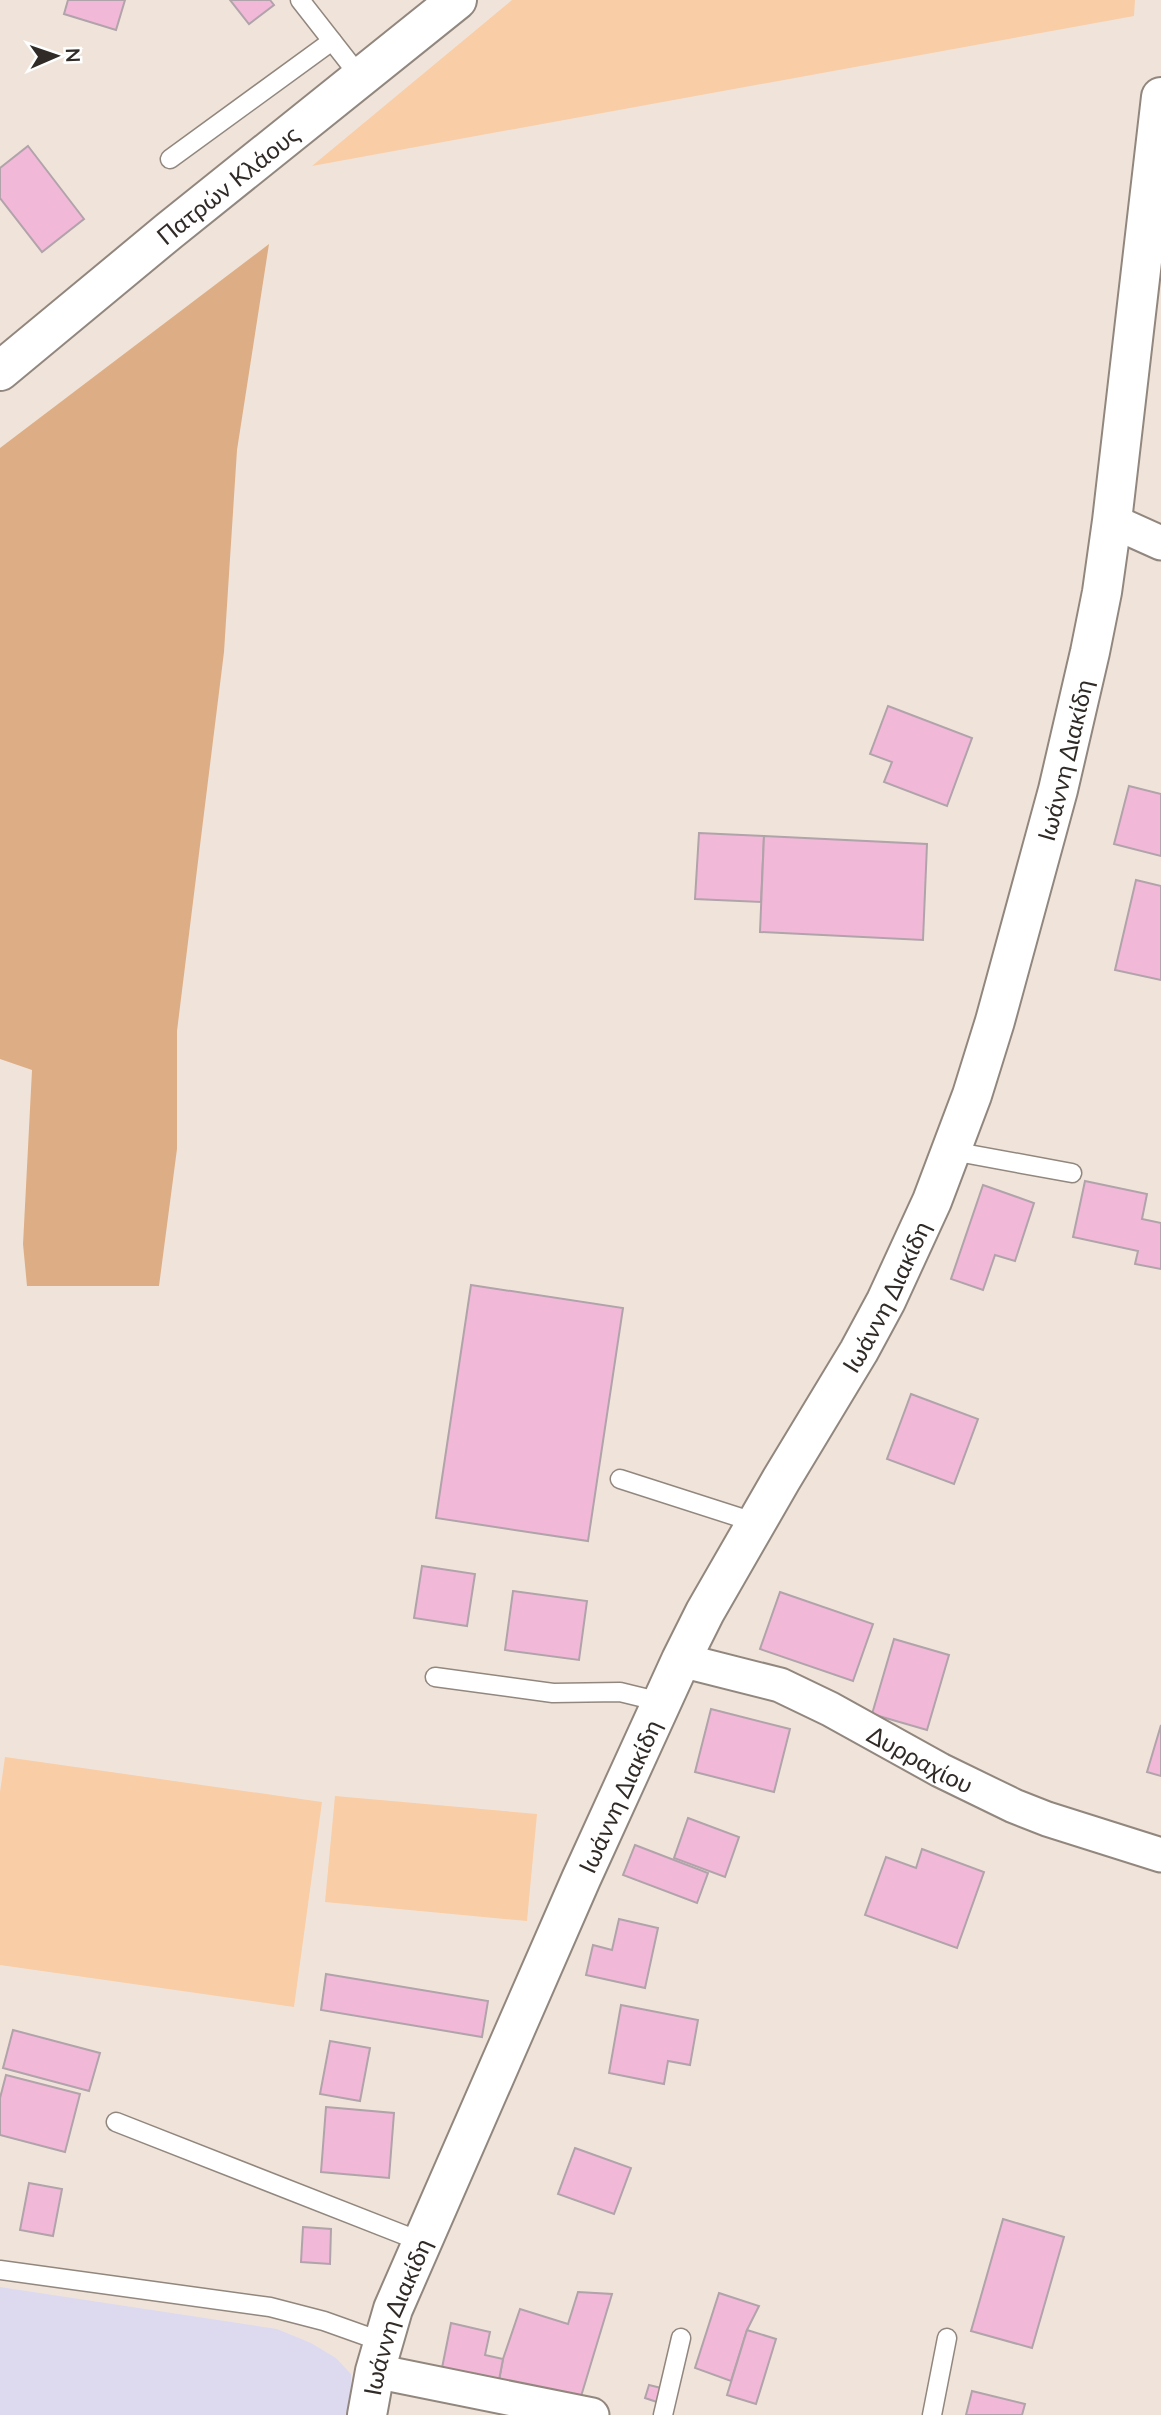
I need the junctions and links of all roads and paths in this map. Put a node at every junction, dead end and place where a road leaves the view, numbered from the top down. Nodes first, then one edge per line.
1 (300, 0) edge
2 (457, 0) edge
3 (332, 41) junction
4 (361, 78) junction
5 (1161, 97) edge
6 (170, 159) dead end
7 (0, 371) edge
8 (1112, 521) junction
9 (1161, 543) edge
10 (953, 1151) junction
11 (1072, 1173) dead end
12 (620, 1479) dead end
13 (757, 1522) junction
14 (681, 1660) junction
15 (435, 1677) dead end
16 (661, 1702) junction
17 (1161, 1855) edge
18 (116, 2122) dead end
19 (422, 2242) junction
20 (0, 2270) edge
21 (681, 2338) dead end
22 (947, 2338) dead end
23 (379, 2356) junction
24 (367, 2415) edge
25 (592, 2415) edge
26 (663, 2415) edge
27 (932, 2415) edge

1 - 3 lane
2 - 4 street, Πατρών Κλάους
3 - 4 lane
3 - 6 lane
4 - 7 street, Πατρών Κλάους
5 - 8 street, Ιωάννη Διακίδη
8 - 9 street
8 - 10 street, Ιωάννη Διακίδη
10 - 11 lane
10 - 13 street, Ιωάννη Διακίδη
12 - 13 lane
13 - 14 street, Ιωάννη Διακίδη
14 - 16 street, Ιωάννη Διακίδη
14 - 17 street, Δυρραχίου
15 - 16 lane
16 - 19 street, Ιωάννη Διακίδη
18 - 19 lane
19 - 23 street, Ιωάννη Διακίδη
20 - 23 lane
21 - 26 lane
22 - 27 lane
23 - 24 street, Ιωάννη Διακίδη
23 - 25 street

